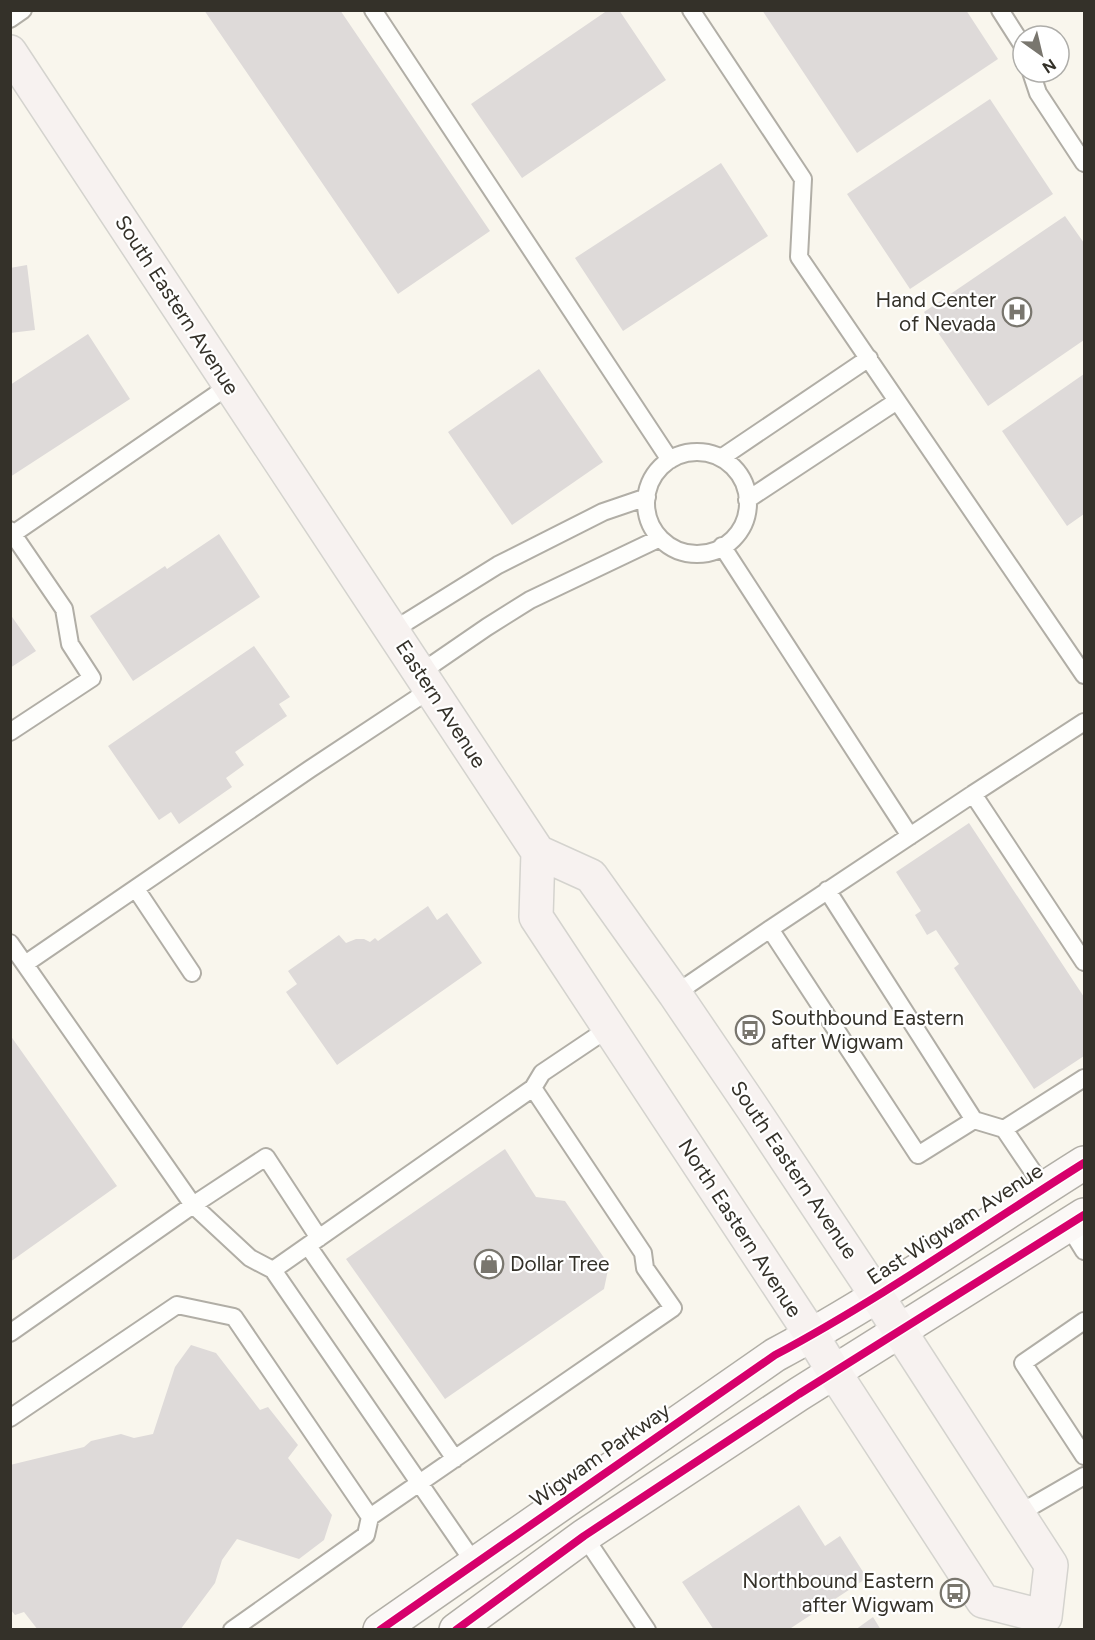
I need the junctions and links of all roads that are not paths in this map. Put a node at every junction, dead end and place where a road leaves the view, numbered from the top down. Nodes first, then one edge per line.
1 (23, 10) edge
2 (373, 10) edge
3 (691, 10) edge
4 (1000, 10) edge
5 (10, 19) edge
6 (1011, 27) edge
7 (10, 52) edge
8 (1035, 84) edge
9 (1084, 163) edge
10 (868, 358) junction
11 (230, 385) junction
12 (897, 401) junction
13 (721, 458) junction
14 (670, 460) junction
15 (647, 497) junction
16 (747, 500) junction
17 (12, 532) edge
18 (660, 538) junction
19 (722, 546) junction
20 (344, 557) joint
21 (392, 631) junction
22 (1084, 675) edge
23 (426, 681) junction
24 (1084, 722) edge
25 (10, 732) edge
26 (973, 794) junction
27 (910, 836) junction
28 (538, 852) junction
29 (136, 889) junction
30 (827, 891) junction
31 (770, 928) junction
32 (10, 943) edge
33 (1084, 962) edge
34 (25, 964) junction
35 (192, 973) dead end
36 (675, 994) junction
37 (609, 1028) junction
38 (1084, 1078) edge
39 (533, 1088) junction
40 (974, 1120) junction
41 (1004, 1129) junction
42 (1084, 1163) edge
43 (1044, 1188) junction
44 (193, 1205) junction
45 (1079, 1230) edge
46 (313, 1242) junction
47 (273, 1270) junction
48 (878, 1296) junction
49 (845, 1316) joint
50 (1084, 1321) edge
51 (899, 1330) junction
52 (10, 1333) edge
53 (812, 1336) junction
54 (834, 1372) junction
55 (10, 1418) edge
56 (1084, 1456) edge
57 (455, 1459) junction
58 (1084, 1476) edge
59 (420, 1484) junction
60 (1018, 1514) junction
61 (370, 1517) junction
62 (584, 1536) junction
63 (475, 1564) junction
64 (1049, 1623) edge
65 (232, 1629) edge
66 (380, 1629) edge
67 (456, 1629) edge
68 (647, 1629) edge

1 - 5 lane
2 - 14 lane
3 - 10 lane
4 - 6 lane
7 - 11 main road, South Eastern Avenue
8 - 9 lane
10 - 12 lane
10 - 13 lane
11 - 17 lane
11 - 20 main road, South Eastern Avenue
12 - 16 lane
12 - 22 lane
13 - 14 lane
13 - 16 lane
14 - 15 lane
15 - 18 lane
15 - 21 lane
16 - 19 lane
17 - 25 lane
18 - 19 lane
18 - 23 lane
19 - 27 lane
20 - 21 main road, Eastern Avenue
21 - 23 main road, Eastern Avenue
23 - 28 main road, Eastern Avenue
23 - 29 lane
24 - 26 lane
26 - 27 lane
26 - 33 lane
27 - 30 lane
28 - 36 main road, South Eastern Avenue
28 - 37 main road, North Eastern Avenue
29 - 34 lane
29 - 35 lane
30 - 31 lane
30 - 40 lane
31 - 36 lane
31 - 40 lane
32 - 34 lane
34 - 44 lane
36 - 48 main road, South Eastern Avenue
37 - 39 lane
37 - 53 main road, North Eastern Avenue
38 - 41 lane
39 - 46 lane
39 - 57 lane
40 - 41 lane
41 - 43 lane
42 - 43 main road, East Wigwam Avenue
43 - 48 main road, East Wigwam Avenue
44 - 46 lane
44 - 47 lane
44 - 52 lane
45 - 51 main road
46 - 47 lane
46 - 57 lane
47 - 59 lane
48 - 49 main road, East Wigwam Avenue
48 - 51 main road, South Eastern Avenue
49 - 53 main road, Wigwam Parkway
50 - 56 lane
51 - 54 main road
51 - 60 main road, South Eastern Avenue
53 - 54 main road, North Eastern Avenue
53 - 63 main road, Wigwam Parkway
54 - 62 main road
54 - 64 main road, North Eastern Avenue
55 - 61 lane
57 - 59 lane
58 - 60 lane
59 - 61 lane
59 - 63 lane
60 - 64 main road, South Eastern Avenue
61 - 65 lane
62 - 67 main road
62 - 68 lane
63 - 66 main road, Wigwam Parkway

